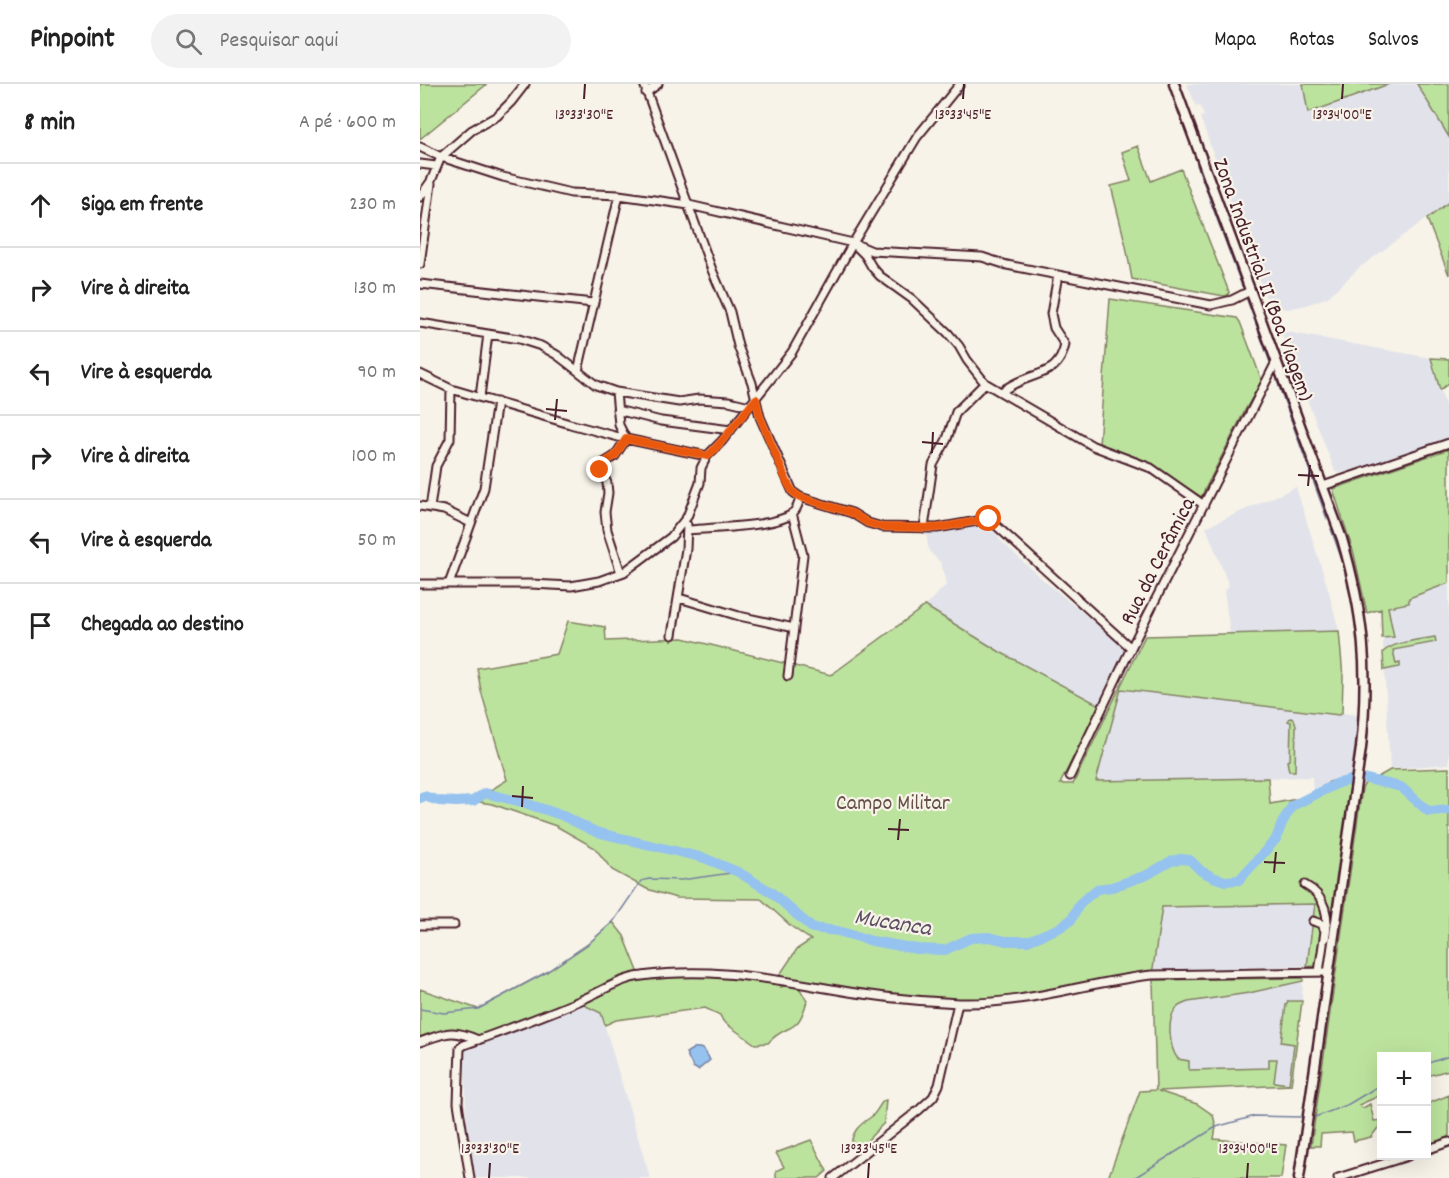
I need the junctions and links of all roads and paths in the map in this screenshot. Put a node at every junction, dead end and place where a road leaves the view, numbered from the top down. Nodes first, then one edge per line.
1 (525, 84) edge
2 (644, 84) edge
3 (658, 84) edge
4 (960, 84) edge
5 (1174, 84) edge
6 (646, 93) junction
7 (420, 147) edge
8 (441, 157) junction
9 (420, 164) edge
10 (436, 166) junction
11 (431, 181) junction
12 (619, 195) junction
13 (420, 197) edge
14 (689, 205) junction
15 (853, 243) junction
16 (420, 264) edge
17 (1058, 275) junction
18 (420, 284) edge
19 (1250, 291) junction
20 (593, 303) junction
21 (420, 323) edge
22 (488, 334) junction
23 (1276, 362) junction
24 (578, 371) junction
25 (420, 374) edge
26 (985, 382) junction
27 (451, 388) junction
28 (616, 392) junction
29 (1001, 392) junction
30 (480, 397) junction
31 (756, 399) junction
32 (497, 402) junction
33 (750, 405) junction
34 (616, 410) junction
35 (731, 430) junction
36 (626, 439) junction
37 (1449, 443) edge
38 (708, 456) junction
39 (1323, 486) junction
40 (800, 497) junction
41 (1204, 505) junction
42 (420, 506) edge
43 (430, 508) junction
44 (792, 513) junction
45 (687, 517) junction
46 (471, 523) junction
47 (924, 528) junction
48 (687, 530) junction
49 (621, 573) junction
50 (420, 584) edge
51 (450, 584) junction
52 (679, 598) junction
53 (794, 628) junction
54 (672, 634) dead end
55 (1131, 648) junction
56 (788, 676) dead end
57 (1070, 776) dead end
58 (1305, 885) dead end
59 (1313, 921) dead end
60 (420, 925) edge
61 (454, 925) dead end
62 (1324, 939) junction
63 (1324, 972) junction
64 (958, 1003) junction
65 (478, 1040) junction
66 (420, 1042) edge
67 (1449, 1142) edge
68 (1431, 1148) edge
69 (1393, 1160) edge
70 (470, 1178) edge
71 (833, 1178) edge
72 (1299, 1178) edge
73 (1338, 1178) edge

1 - 8 street
2 - 6 street
3 - 6 street
4 - 15 street
5 - 19 main road, Zona Industrial II (Boa Viagem)
6 - 14 street
7 - 8 street
8 - 10 street
8 - 12 street
9 - 10 street
10 - 11 street
11 - 13 street
11 - 16 street
12 - 14 street
12 - 20 street
14 - 15 street
14 - 31 street
15 - 17 street
15 - 26 street
15 - 31 street
17 - 19 street
17 - 29 street
18 - 20 street
19 - 23 main road, Zona Industrial II (Boa Viagem)
20 - 24 street
21 - 22 street
22 - 24 street
22 - 30 street
23 - 39 main road, Zona Industrial II (Boa Viagem)
23 - 41 street, Rua da Cerâmica
24 - 28 street
25 - 27 street
26 - 29 street
26 - 47 street
27 - 30 street
27 - 43 street
28 - 33 street
28 - 34 street
29 - 41 street
30 - 32 street
31 - 33 street
31 - 40 street
32 - 36 street
32 - 46 street
33 - 35 street
34 - 35 street
34 - 36 street
35 - 38 street
36 - 38 street
36 - 49 street
37 - 39 street
38 - 45 street
39 - 63 main road, Zona Industrial II (Boa Viagem)
40 - 44 street
40 - 47 street
41 - 55 street, Rua da Cerâmica
42 - 43 street
43 - 46 street
44 - 48 street
44 - 53 street
45 - 48 street
45 - 49 street
46 - 51 street
47 - 55 street
48 - 52 street
49 - 51 street
50 - 51 street
52 - 53 street
52 - 54 street
53 - 56 street
55 - 57 street, Rua da Cerâmica
58 - 62 street
59 - 62 street
60 - 61 street
62 - 63 street
63 - 64 street
63 - 72 main road, Zona Industrial II (Boa Viagem)
64 - 65 street
64 - 71 street
65 - 66 street
65 - 70 street
67 - 68 street
69 - 73 street

